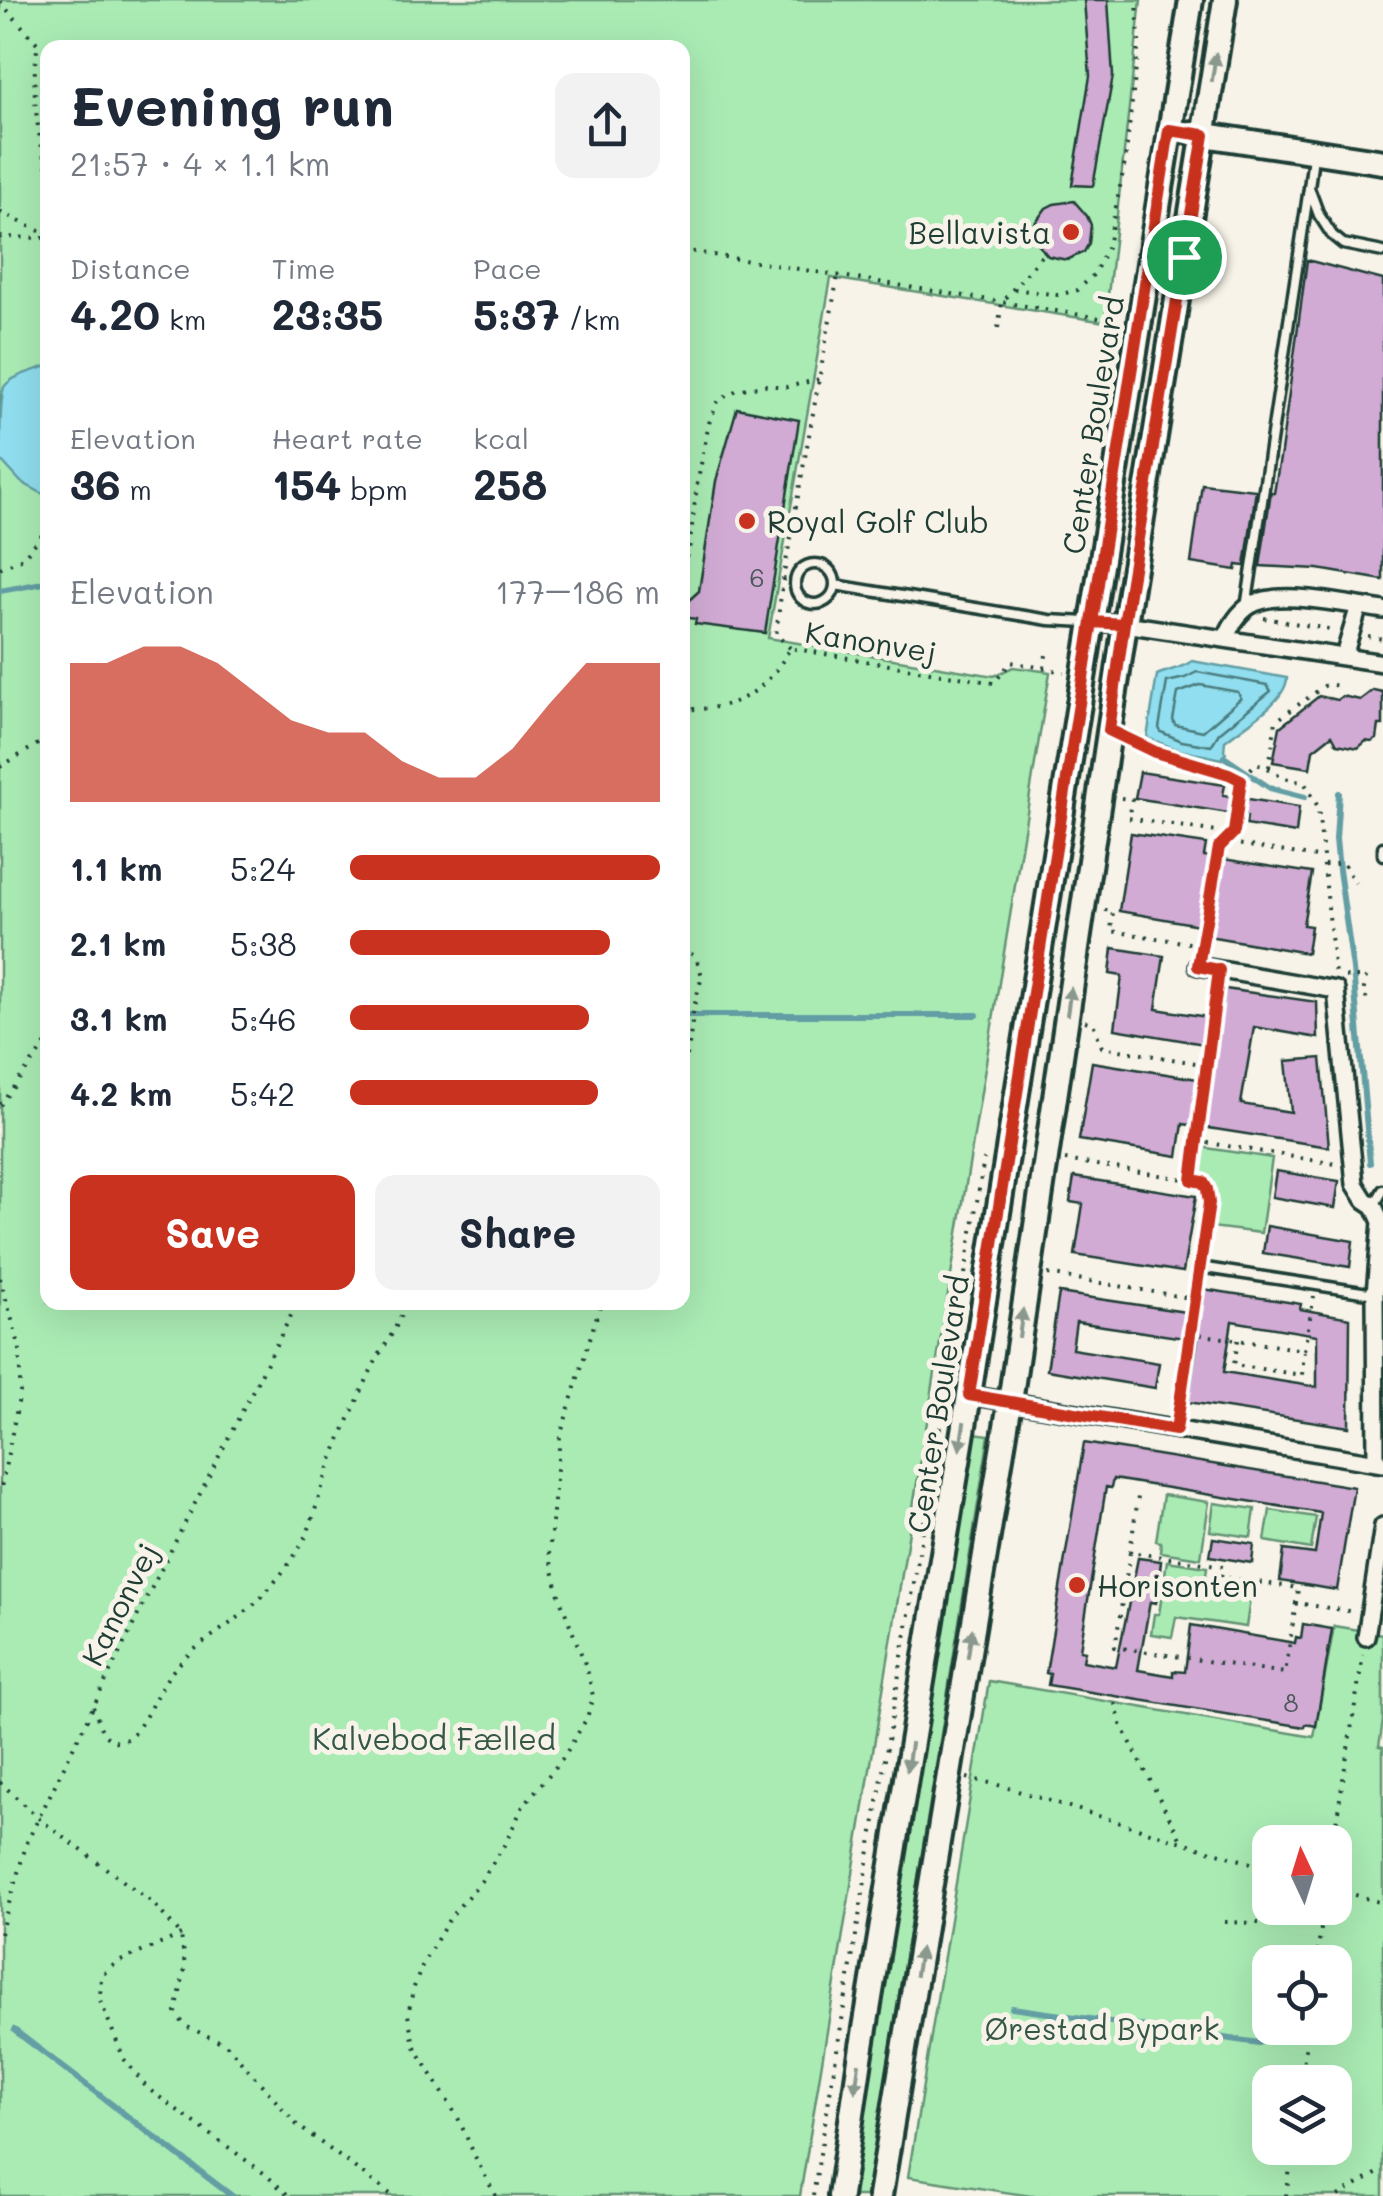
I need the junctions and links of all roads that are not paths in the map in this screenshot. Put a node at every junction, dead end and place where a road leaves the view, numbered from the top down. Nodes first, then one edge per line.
1 (1191, 0) edge
2 (1225, 0) edge
3 (1169, 130) junction
4 (1204, 135) junction
5 (1314, 151) junction
6 (1383, 162) edge
7 (1308, 188) junction
8 (1383, 252) edge
9 (835, 585) junction
10 (1359, 606) junction
11 (1246, 609) junction
12 (1383, 610) edge
13 (1092, 622) junction
14 (1124, 624) junction
15 (1224, 639) junction
16 (1344, 656) junction
17 (1383, 663) edge
18 (1383, 847) edge
19 (1383, 855) edge
20 (1198, 966) road end
21 (1383, 1190) edge
22 (1374, 1206) junction
23 (1200, 1267) road end
24 (1379, 1294) edge
25 (969, 1395) junction
26 (1010, 1402) junction
27 (1380, 1464) edge
28 (1383, 1526) edge
29 (1366, 1638) road end
30 (840, 2196) edge
31 (880, 2196) edge

1 - 3 street, Center Boulevard
4 -> 2 street
3 - 4 street
3 - 13 street, Center Boulevard
4 - 5 street
4 - 14 street
5 - 6 street
5 - 7 lane
7 - 8 lane
7 - 11 lane
9 - 9 lane
9 - 13 lane
10 - 11 street
10 - 12 street
10 - 16 street
11 - 15 street
13 - 14 street
13 - 25 street, Center Boulevard
14 - 15 street
26 -> 14 street
15 - 16 street
16 - 17 street
18 - 19 lane
20 - 22 street
21 - 22 lane
22 - 24 street
23 - 24 lane
24 - 27 street
25 - 26 street
25 -> 30 street, Center Boulevard
26 - 27 street
31 -> 26 street
28 - 29 street

